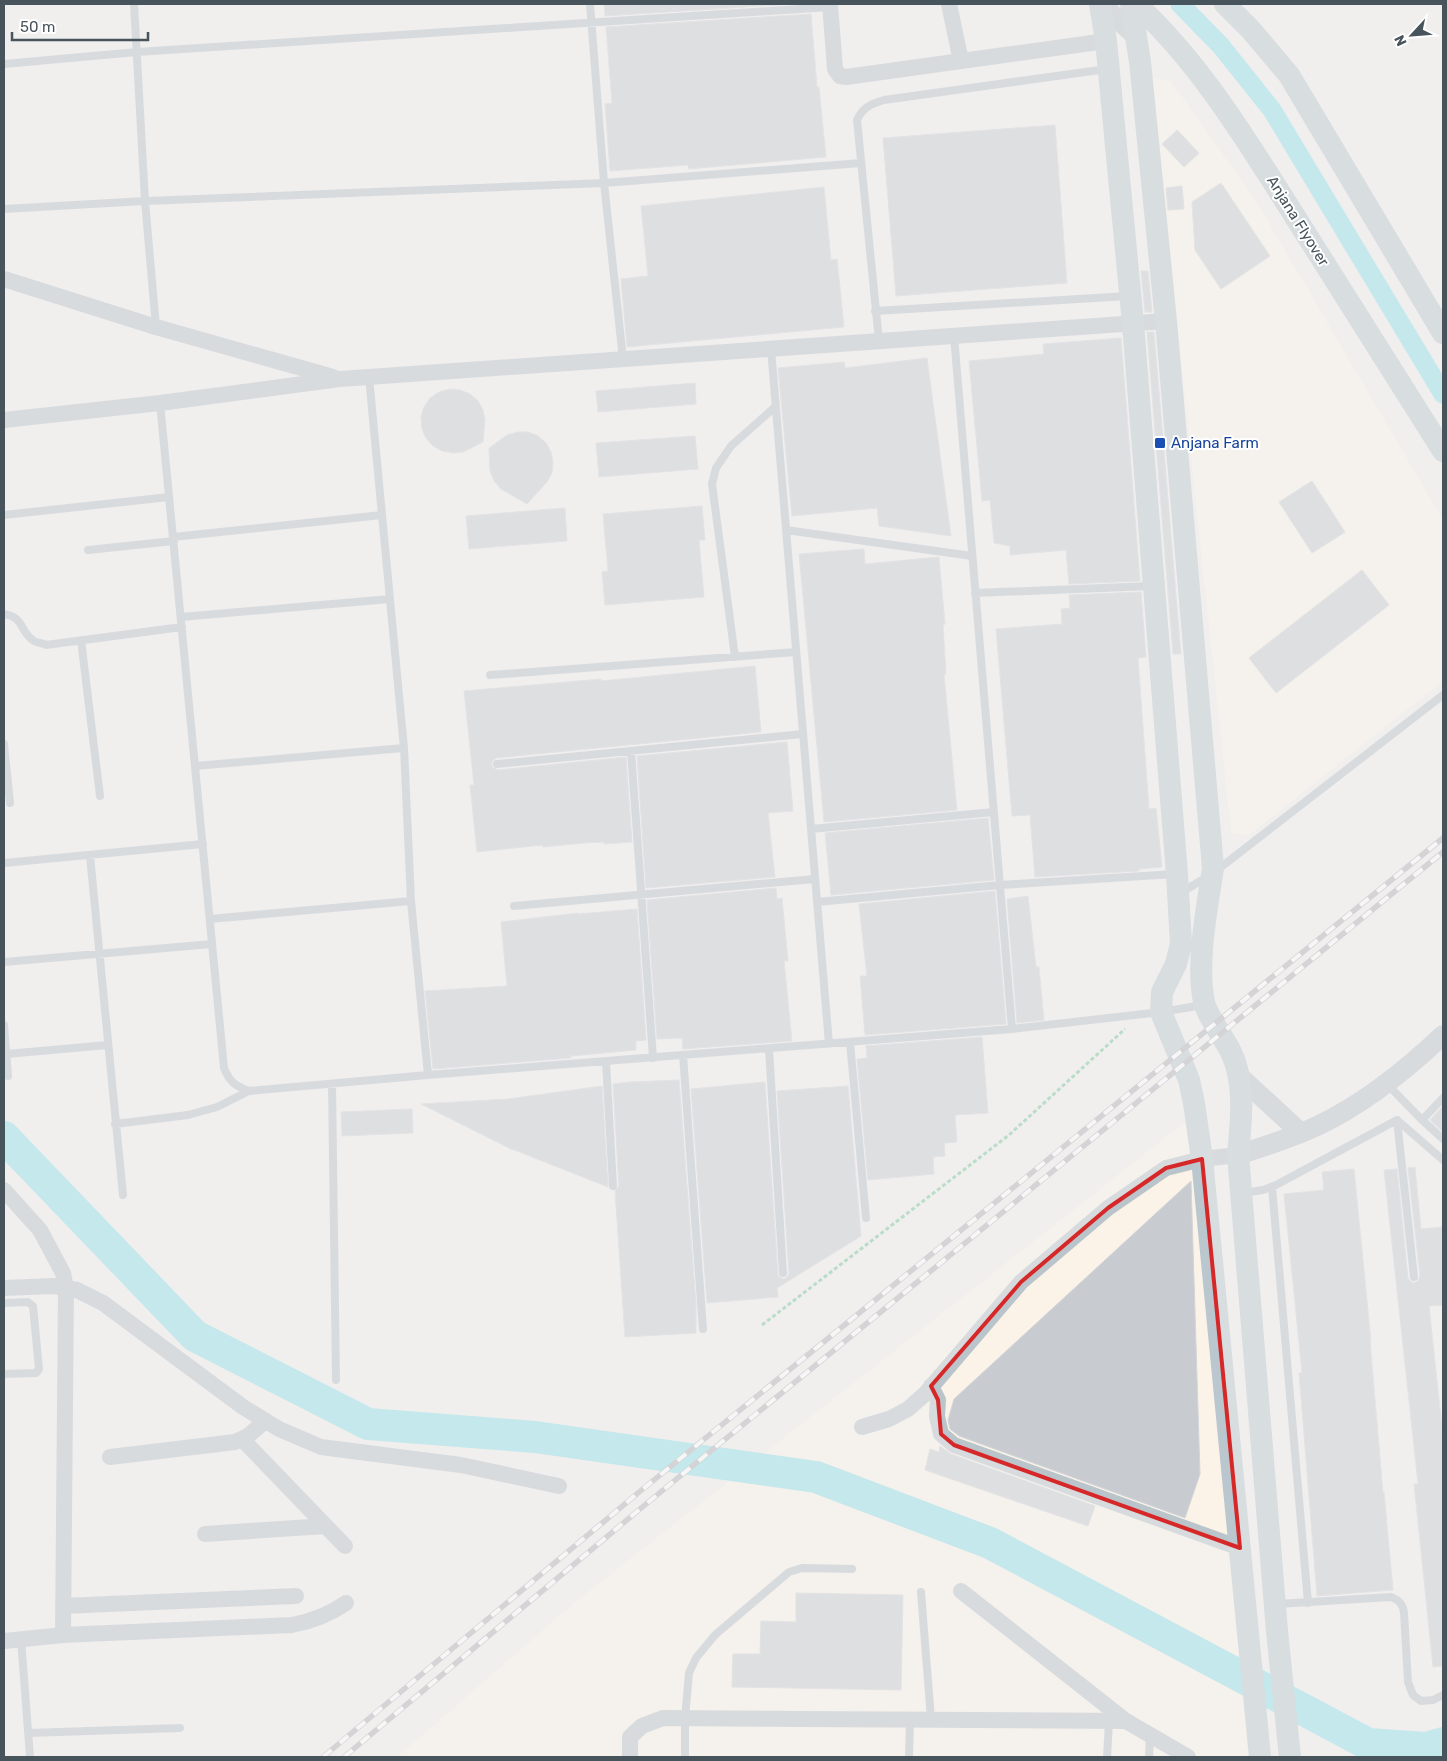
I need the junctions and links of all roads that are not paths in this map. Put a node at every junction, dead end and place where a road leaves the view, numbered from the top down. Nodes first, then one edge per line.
1 (134, 4) edge
2 (590, 4) edge
3 (949, 4) edge
4 (1100, 4) edge
5 (1131, 4) edge
6 (1136, 4) edge
7 (1225, 4) edge
8 (830, 5) edge
9 (592, 23) junction
10 (1136, 36) junction
11 (1106, 41) junction
12 (136, 52) junction
13 (961, 61) junction
14 (4, 64) edge
15 (1108, 69) junction
16 (861, 162) junction
17 (604, 183) junction
18 (145, 201) junction
19 (4, 209) edge
20 (4, 279) edge
21 (1130, 296) junction
22 (875, 311) junction
23 (1166, 321) junction
24 (1133, 324) junction
25 (156, 326) junction
26 (1443, 333) edge
27 (954, 336) junction
28 (879, 341) junction
29 (771, 349) junction
30 (623, 359) junction
31 (369, 377) junction
32 (340, 379) junction
33 (160, 403) junction
34 (775, 407) junction
35 (4, 420) edge
36 (1443, 451) edge
37 (169, 498) junction
38 (4, 515) edge
39 (382, 515) junction
40 (786, 530) junction
41 (173, 539) junction
42 (88, 550) dead end
43 (972, 556) junction
44 (1154, 586) junction
45 (975, 593) junction
46 (390, 599) junction
47 (4, 614) edge
48 (181, 617) junction
49 (182, 627) junction
50 (81, 640) junction
51 (796, 652) junction
52 (735, 657) junction
53 (490, 675) dead end
54 (1443, 696) edge
55 (803, 734) junction
56 (4, 744) edge
57 (404, 748) junction
58 (631, 751) junction
59 (497, 764) dead end
60 (195, 766) junction
61 (100, 796) dead end
62 (10, 803) dead end
63 (994, 812) junction
64 (811, 829) junction
65 (203, 844) junction
66 (90, 856) junction
67 (4, 863) edge
68 (1212, 874) junction
69 (815, 879) junction
70 (1177, 884) junction
71 (1000, 885) junction
72 (642, 895) junction
73 (411, 901) junction
74 (817, 902) junction
75 (514, 906) dead end
76 (210, 919) junction
77 (212, 944) junction
78 (99, 955) junction
79 (4, 962) edge
80 (1205, 1005) junction
81 (1152, 1013) junction
82 (4, 1025) edge
83 (1012, 1029) junction
84 (1443, 1034) edge
85 (850, 1042) junction
86 (829, 1044) junction
87 (108, 1045) junction
88 (769, 1048) junction
89 (6, 1054) junction
90 (683, 1055) junction
91 (653, 1058) junction
92 (606, 1062) junction
93 (428, 1075) junction
94 (1238, 1075) junction
95 (8, 1076) dead end
96 (1386, 1083) junction
97 (332, 1084) junction
98 (249, 1091) junction
99 (1443, 1098) edge
100 (1397, 1120) junction
101 (1422, 1120) junction
102 (115, 1124) junction
103 (1302, 1133) junction
104 (1443, 1139) edge
105 (1238, 1155) junction
106 (1202, 1159) junction
107 (1443, 1160) edge
108 (613, 1186) dead end
109 (1272, 1187) junction
110 (4, 1190) edge
111 (1241, 1193) junction
112 (123, 1195) dead end
113 (866, 1218) dead end
114 (783, 1273) dead end
115 (1414, 1277) dead end
116 (4, 1288) edge
117 (66, 1288) junction
118 (4, 1303) edge
119 (702, 1329) dead end
120 (4, 1374) edge
121 (336, 1380) dead end
122 (931, 1386) junction
123 (265, 1421) junction
124 (862, 1427) dead end
125 (242, 1439) junction
126 (110, 1457) dead end
127 (559, 1486) dead end
128 (326, 1526) junction
129 (205, 1534) dead end
130 (345, 1546) dead end
131 (1240, 1548) junction
132 (852, 1569) dead end
133 (962, 1591) dead end
134 (920, 1592) dead end
135 (296, 1596) dead end
136 (346, 1603) dead end
137 (1308, 1603) junction
138 (1275, 1604) junction
139 (63, 1606) junction
140 (62, 1635) junction
141 (21, 1639) junction
142 (4, 1641) edge
143 (1443, 1695) edge
144 (685, 1718) junction
145 (932, 1719) junction
146 (910, 1720) junction
147 (1109, 1721) junction
148 (1126, 1721) junction
149 (180, 1728) dead end
150 (28, 1733) junction
151 (1150, 1735) junction
152 (30, 1757) edge
153 (630, 1757) edge
154 (685, 1757) edge
155 (909, 1757) edge
156 (1107, 1757) edge
157 (1149, 1757) edge
158 (1188, 1757) edge
159 (1260, 1757) edge
160 (1290, 1757) edge

1 - 12 lane
2 - 9 lane
3 - 13 street
4 - 10 street
4 - 11 main road
5 - 10 main road
6 - 36 main road, Anjana Flyover
7 - 26 main road
8 - 9 lane
8 - 13 street
9 - 12 lane
9 - 17 lane
10 - 23 main road
11 - 13 street
11 - 15 main road
12 - 14 lane
12 - 18 lane
15 - 16 lane
15 - 21 main road
16 - 17 lane
16 - 22 lane
17 - 18 lane
17 - 30 lane
18 - 19 lane
18 - 25 lane
20 - 25 street
21 - 22 lane
21 - 24 main road
22 - 28 lane
23 - 24 street
23 - 68 main road
24 - 27 street
24 - 44 main road
25 - 32 street
27 - 28 street
27 - 43 lane
28 - 29 street
29 - 30 street
29 - 34 lane
30 - 31 street
31 - 32 street
31 - 39 lane
32 - 33 street
33 - 35 street
33 - 37 lane
34 - 40 lane
34 - 52 lane
37 - 38 lane
37 - 41 lane
39 - 41 lane
39 - 46 lane
40 - 43 lane
40 - 51 lane
41 - 42 lane
41 - 48 lane
43 - 45 lane
44 - 45 lane
44 - 70 main road
45 - 63 lane
46 - 48 lane
46 - 57 lane
47 - 50 lane
48 - 49 lane
49 - 50 lane
49 - 60 lane
50 - 61 lane
51 - 52 lane
51 - 55 lane
52 - 53 lane
54 - 68 lane
55 - 58 lane
55 - 64 lane
56 - 62 lane
57 - 60 lane
57 - 73 lane
58 - 59 lane
58 - 72 lane
60 - 65 lane
63 - 64 lane
63 - 71 lane
64 - 69 lane
65 - 66 lane
65 - 76 lane
66 - 67 lane
66 - 78 lane
68 - 70 lane
68 - 80 main road
69 - 72 lane
69 - 74 lane
70 - 71 lane
70 - 81 main road
71 - 74 lane
71 - 83 lane
72 - 75 lane
72 - 91 lane
73 - 76 lane
73 - 93 lane
74 - 86 lane
76 - 77 lane
77 - 78 lane
77 - 98 lane
78 - 79 lane
78 - 87 lane
80 - 81 lane
80 - 94 main road
81 - 83 lane
81 - 106 main road
82 - 89 lane
83 - 85 lane
84 - 96 street
85 - 86 lane
85 - 113 lane
86 - 88 lane
87 - 89 lane
87 - 102 lane
88 - 90 lane
88 - 114 lane
89 - 95 lane
90 - 91 lane
90 - 119 lane
91 - 92 lane
92 - 93 lane
92 - 108 lane
93 - 97 lane
94 - 103 street
94 - 105 main road
96 - 101 lane
96 - 103 street
97 - 98 lane
97 - 121 lane
98 - 102 lane
99 - 101 lane
100 - 107 lane
100 - 109 lane
100 - 115 lane
101 - 104 lane
102 - 112 lane
103 - 105 street
105 - 106 street
105 - 111 main road
106 - 122 street
106 - 131 main road
109 - 111 lane
109 - 137 lane
110 - 117 street
111 - 138 main road
116 - 117 street
117 - 123 street
117 - 139 street
118 - 120 lane
122 - 124 street
122 - 131 street
123 - 125 street
123 - 127 street
125 - 126 street
125 - 128 street
128 - 129 street
128 - 130 street
131 - 159 main road
132 - 144 lane
133 - 148 street
134 - 145 lane
135 - 139 street
136 - 140 street
137 - 138 lane
137 - 143 lane
138 - 160 main road
139 - 140 street
140 - 141 street
141 - 142 street
141 - 150 lane
144 - 146 street
144 - 153 street
144 - 154 lane
145 - 146 street
145 - 147 street
146 - 155 lane
147 - 148 street
147 - 156 lane
148 - 151 street
149 - 150 lane
150 - 152 lane
151 - 157 lane
151 - 158 street

